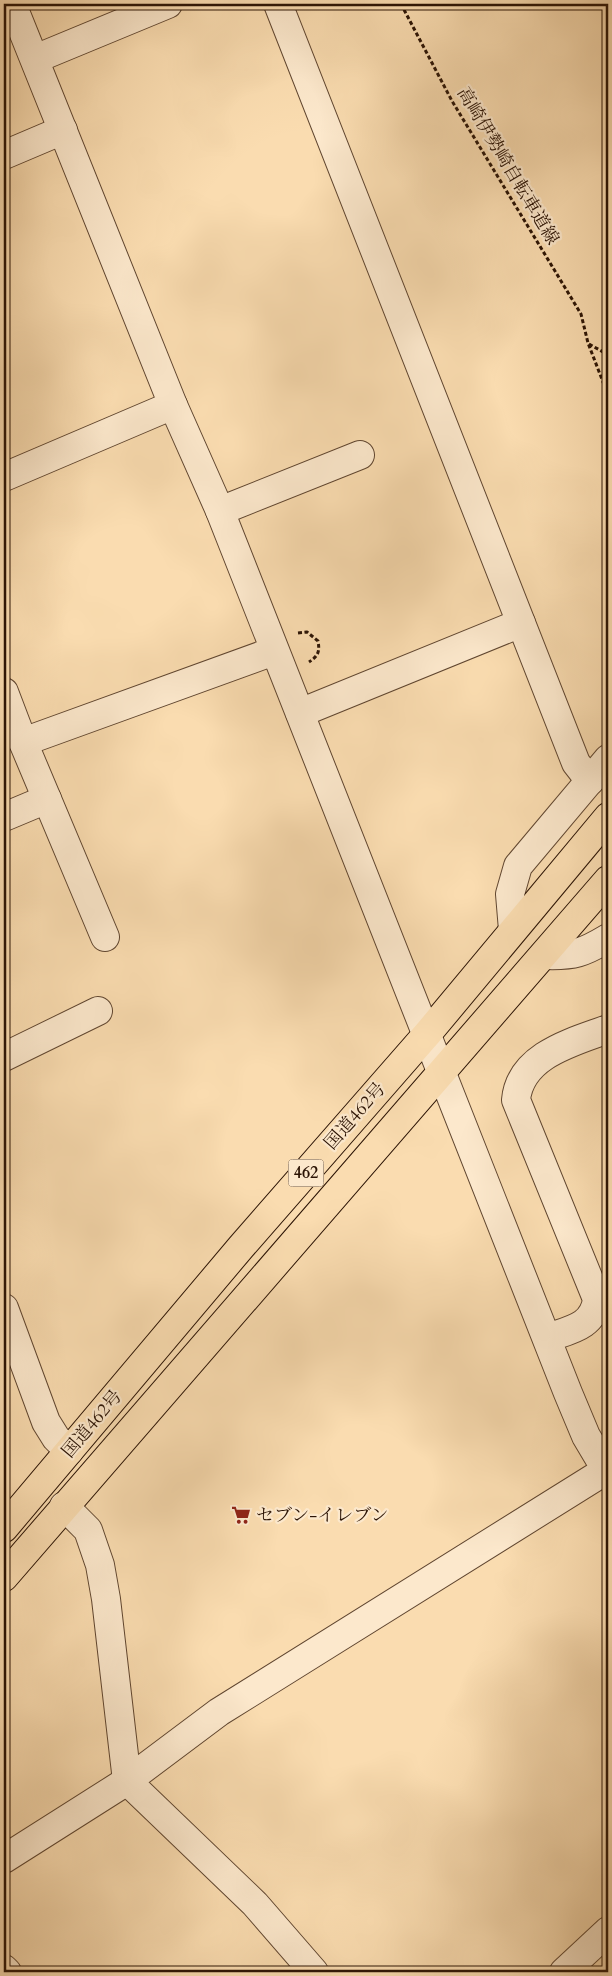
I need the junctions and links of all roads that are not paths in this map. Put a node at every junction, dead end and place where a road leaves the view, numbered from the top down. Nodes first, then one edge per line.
1 (12, 4) edge
2 (168, 4) edge
3 (278, 4) edge
4 (35, 59) junction
5 (63, 130) junction
6 (4, 155) edge
7 (173, 405) junction
8 (360, 455) dead end
9 (4, 477) edge
10 (220, 511) junction
11 (520, 623) junction
12 (274, 651) junction
13 (4, 692) edge
14 (300, 713) junction
15 (23, 742) junction
16 (608, 759) edge
17 (590, 781) junction
18 (47, 799) junction
19 (4, 817) edge
20 (608, 817) edge
21 (608, 880) edge
22 (513, 930) junction
23 (105, 937) dead end
24 (608, 938) edge
25 (545, 955) junction
26 (98, 1012) dead end
27 (608, 1029) edge
28 (428, 1033) junction
29 (4, 1058) edge
30 (441, 1073) junction
31 (4, 1308) edge
32 (547, 1338) junction
33 (69, 1451) junction
34 (608, 1471) edge
35 (64, 1506) junction
36 (4, 1528) edge
37 (4, 1577) edge
38 (127, 1781) junction
39 (4, 1859) edge
40 (608, 1931) edge
41 (4, 1969) edge
42 (6, 1972) edge
43 (314, 1972) edge
44 (564, 1972) edge

1 - 4 street
2 - 4 street
3 - 11 street
4 - 5 street
5 - 6 street
5 - 7 street
7 - 9 street
7 - 10 street
8 - 10 street
10 - 12 street
11 - 14 street
11 - 17 street
12 - 14 street
12 - 15 street
13 - 15 street
14 - 28 street
15 - 18 street
16 - 17 street
17 - 22 street
18 - 19 street
18 - 23 street
20 - 22 highway, 国道462号 / 462
21 - 25 highway, 国道462号 / 462
22 - 28 highway, 国道462号 / 462
24 - 25 street
25 - 30 highway, 国道462号 / 462
26 - 29 street
27 - 32 street
28 - 30 street
28 - 33 highway, 国道462号 / 462
30 - 32 street
30 - 35 highway, 国道462号 / 462
31 - 33 street
32 - 34 street
33 - 36 highway, 国道462号 / 462
34 - 38 street
35 - 37 highway, 国道462号 / 462
35 - 38 street
38 - 39 street
38 - 43 street
40 - 44 street
41 - 42 street

